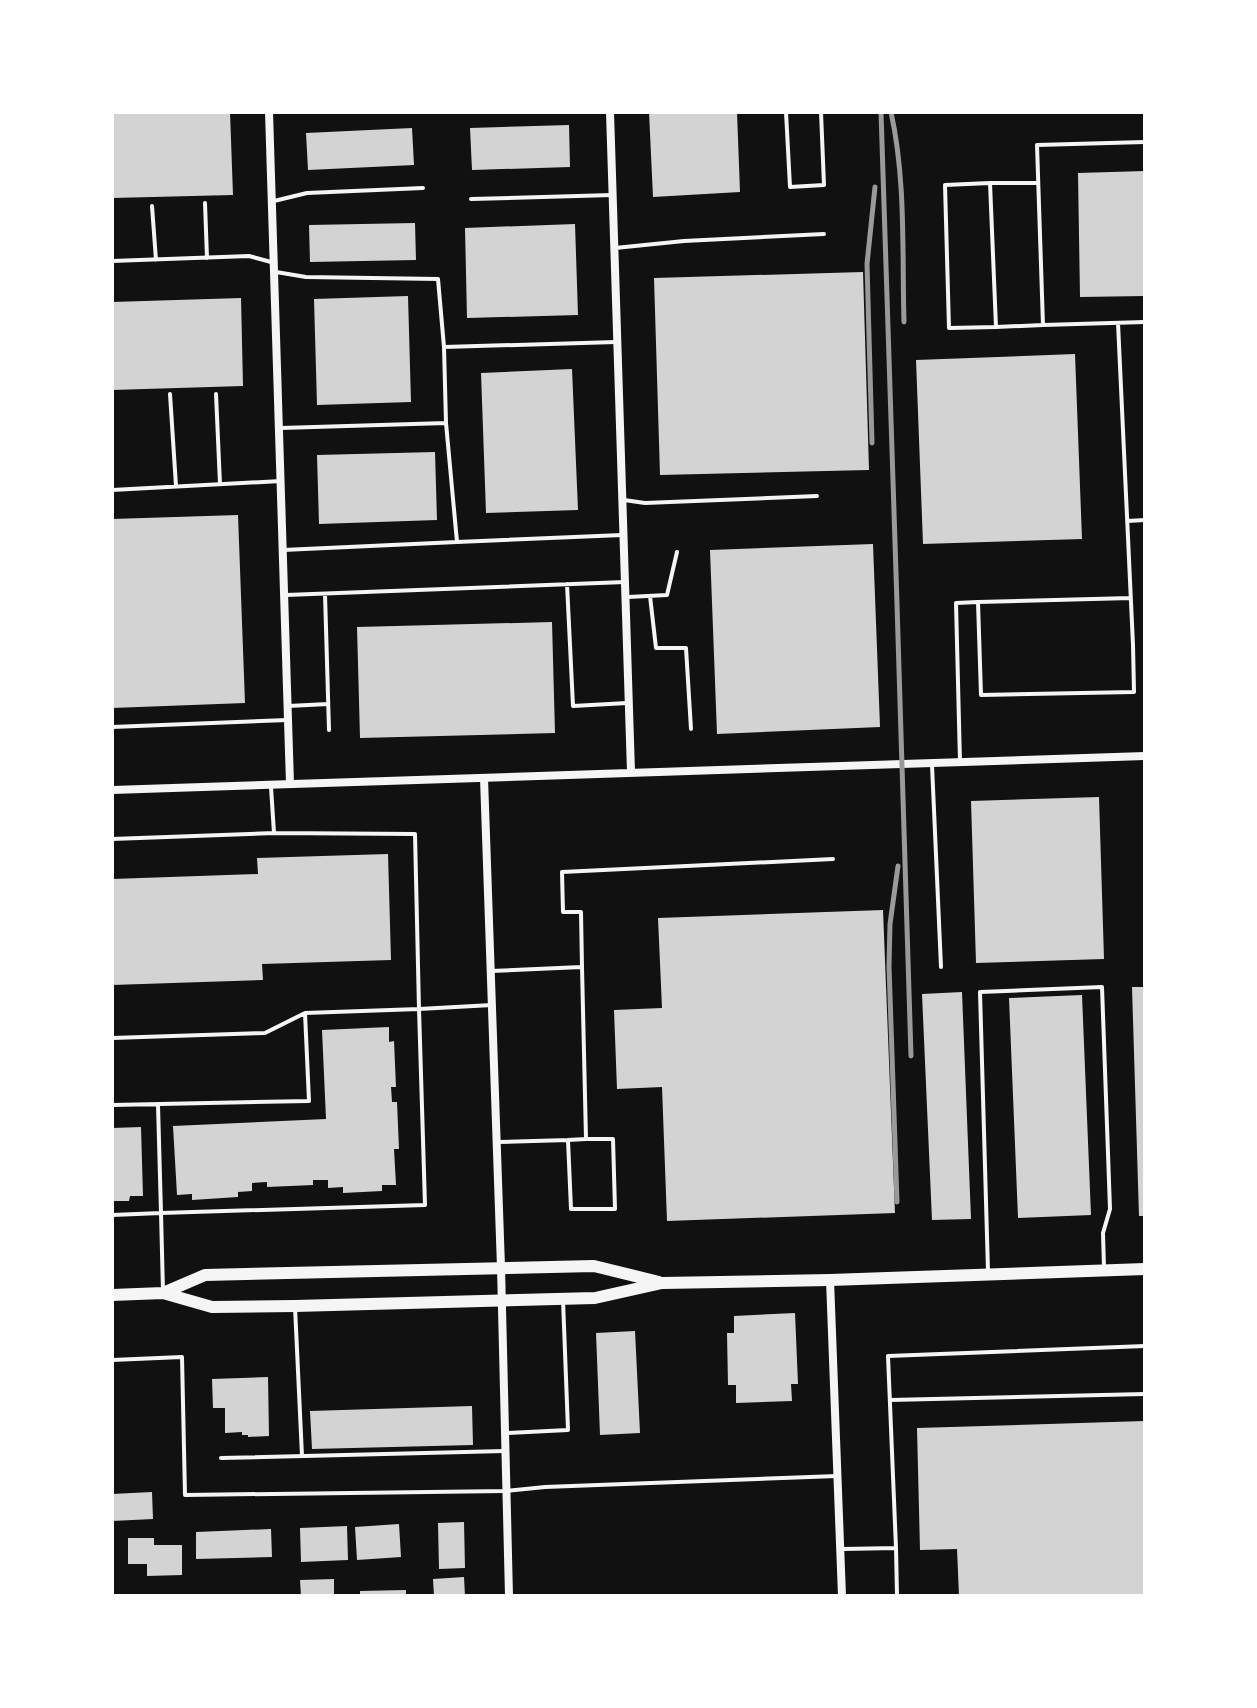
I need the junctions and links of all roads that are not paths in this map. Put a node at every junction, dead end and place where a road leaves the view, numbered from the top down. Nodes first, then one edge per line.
1 (269, 112) edge
2 (610, 112) edge
3 (786, 112) edge
4 (821, 112) edge
5 (1145, 142) edge
6 (990, 183) junction
7 (1038, 183) junction
8 (423, 188) dead end
9 (612, 195) junction
10 (471, 199) dead end
11 (271, 202) junction
12 (205, 203) dead end
13 (152, 206) dead end
14 (824, 234) dead end
15 (614, 248) junction
16 (207, 258) junction
17 (156, 260) junction
18 (112, 261) edge
19 (274, 267) junction
20 (1145, 322) edge
21 (1118, 323) junction
22 (1043, 325) junction
23 (996, 327) junction
24 (616, 342) junction
25 (444, 347) junction
26 (170, 394) dead end
27 (216, 394) dead end
28 (446, 423) junction
29 (279, 428) junction
30 (281, 481) junction
31 (220, 484) junction
32 (176, 486) junction
33 (112, 490) edge
34 (817, 496) dead end
35 (622, 499) junction
36 (1145, 520) edge
37 (1127, 521) junction
38 (623, 534) junction
39 (457, 542) junction
40 (283, 550) junction
41 (677, 552) dead end
42 (625, 582) junction
43 (567, 584) junction
44 (325, 594) junction
45 (284, 595) junction
46 (650, 596) junction
47 (625, 598) junction
48 (1131, 598) junction
49 (978, 602) junction
50 (629, 703) junction
51 (328, 704) junction
52 (288, 706) junction
53 (288, 720) junction
54 (112, 727) edge
55 (691, 729) dead end
56 (329, 730) dead end
57 (1145, 756) edge
58 (960, 762) junction
59 (932, 763) junction
60 (631, 772) junction
61 (484, 778) junction
62 (271, 784) junction
63 (290, 784) junction
64 (112, 790) edge
65 (274, 833) junction
66 (112, 839) edge
67 (833, 859) dead end
68 (582, 967) junction
69 (941, 967) dead end
70 (491, 971) junction
71 (492, 1005) junction
72 (419, 1009) junction
73 (305, 1013) junction
74 (112, 1038) edge
75 (158, 1104) junction
76 (112, 1105) edge
77 (586, 1139) junction
78 (568, 1140) junction
79 (497, 1142) junction
80 (161, 1213) junction
81 (112, 1215) edge
82 (501, 1267) junction
83 (1145, 1269) edge
84 (1105, 1271) junction
85 (989, 1275) junction
86 (830, 1280) junction
87 (662, 1283) junction
88 (163, 1293) junction
89 (112, 1295) edge
90 (563, 1298) junction
91 (502, 1299) junction
92 (295, 1306) junction
93 (1145, 1346) edge
94 (112, 1360) edge
95 (1145, 1394) edge
96 (890, 1400) junction
97 (505, 1433) junction
98 (505, 1451) junction
99 (302, 1456) junction
100 (221, 1458) dead end
101 (837, 1476) junction
102 (506, 1491) junction
103 (896, 1548) junction
104 (840, 1549) junction
105 (509, 1596) edge
106 (842, 1596) edge
107 (897, 1596) edge

1 - 11 street
2 - 9 street
3 - 4 lane
5 - 7 lane
6 - 7 lane
6 - 23 lane
6 - 23 lane
7 - 22 lane
8 - 11 lane
9 - 10 lane
9 - 15 street
11 - 19 street
12 - 16 lane
13 - 17 lane
14 - 15 lane
15 - 24 street
16 - 17 lane
16 - 19 lane
17 - 18 lane
19 - 25 lane
19 - 29 street
20 - 21 lane
21 - 22 lane
21 - 37 lane
22 - 23 lane
24 - 25 lane
24 - 35 street
25 - 28 lane
26 - 32 lane
27 - 31 lane
28 - 29 lane
28 - 39 lane
29 - 30 street
30 - 31 lane
30 - 40 street
31 - 32 lane
32 - 33 lane
34 - 35 lane
35 - 38 street
36 - 37 lane
37 - 48 lane
38 - 39 lane
38 - 42 street
39 - 40 lane
40 - 45 street
41 - 46 lane
42 - 43 lane
42 - 47 street
43 - 44 lane
43 - 50 lane
44 - 45 lane
44 - 51 lane
45 - 52 street
46 - 47 lane
46 - 55 lane
47 - 50 street
48 - 49 lane
48 - 49 lane
49 - 58 lane
50 - 60 street
51 - 52 lane
51 - 56 lane
52 - 53 street
53 - 54 lane
53 - 63 street
57 - 58 street
58 - 59 street
59 - 60 street
59 - 69 lane
60 - 61 street
61 - 63 street
61 - 70 street
62 - 63 street
62 - 64 street
62 - 65 lane
65 - 66 lane
65 - 72 lane
67 - 68 lane
68 - 70 lane
68 - 77 lane
70 - 71 street
71 - 72 lane
71 - 79 street
72 - 73 lane
72 - 80 lane
73 - 74 lane
73 - 75 lane
75 - 76 lane
75 - 80 lane
77 - 78 lane
77 - 78 lane
78 - 79 lane
79 - 82 street
80 - 81 lane
80 - 88 lane
82 - 87 main road
82 - 88 main road
82 - 91 street
83 - 84 main road
84 - 85 main road
84 - 85 lane
85 - 86 main road
86 - 87 main road
86 - 101 street
87 - 90 main road
88 - 89 main road
88 - 92 main road
90 - 91 main road
90 - 97 lane
91 - 92 main road
91 - 97 street
92 - 99 lane
93 - 96 lane
94 - 102 lane
95 - 96 lane
96 - 103 lane
97 - 98 street
98 - 99 lane
98 - 102 street
99 - 100 lane
101 - 102 lane
101 - 104 street
102 - 105 street
103 - 104 lane
103 - 107 lane
104 - 106 street

